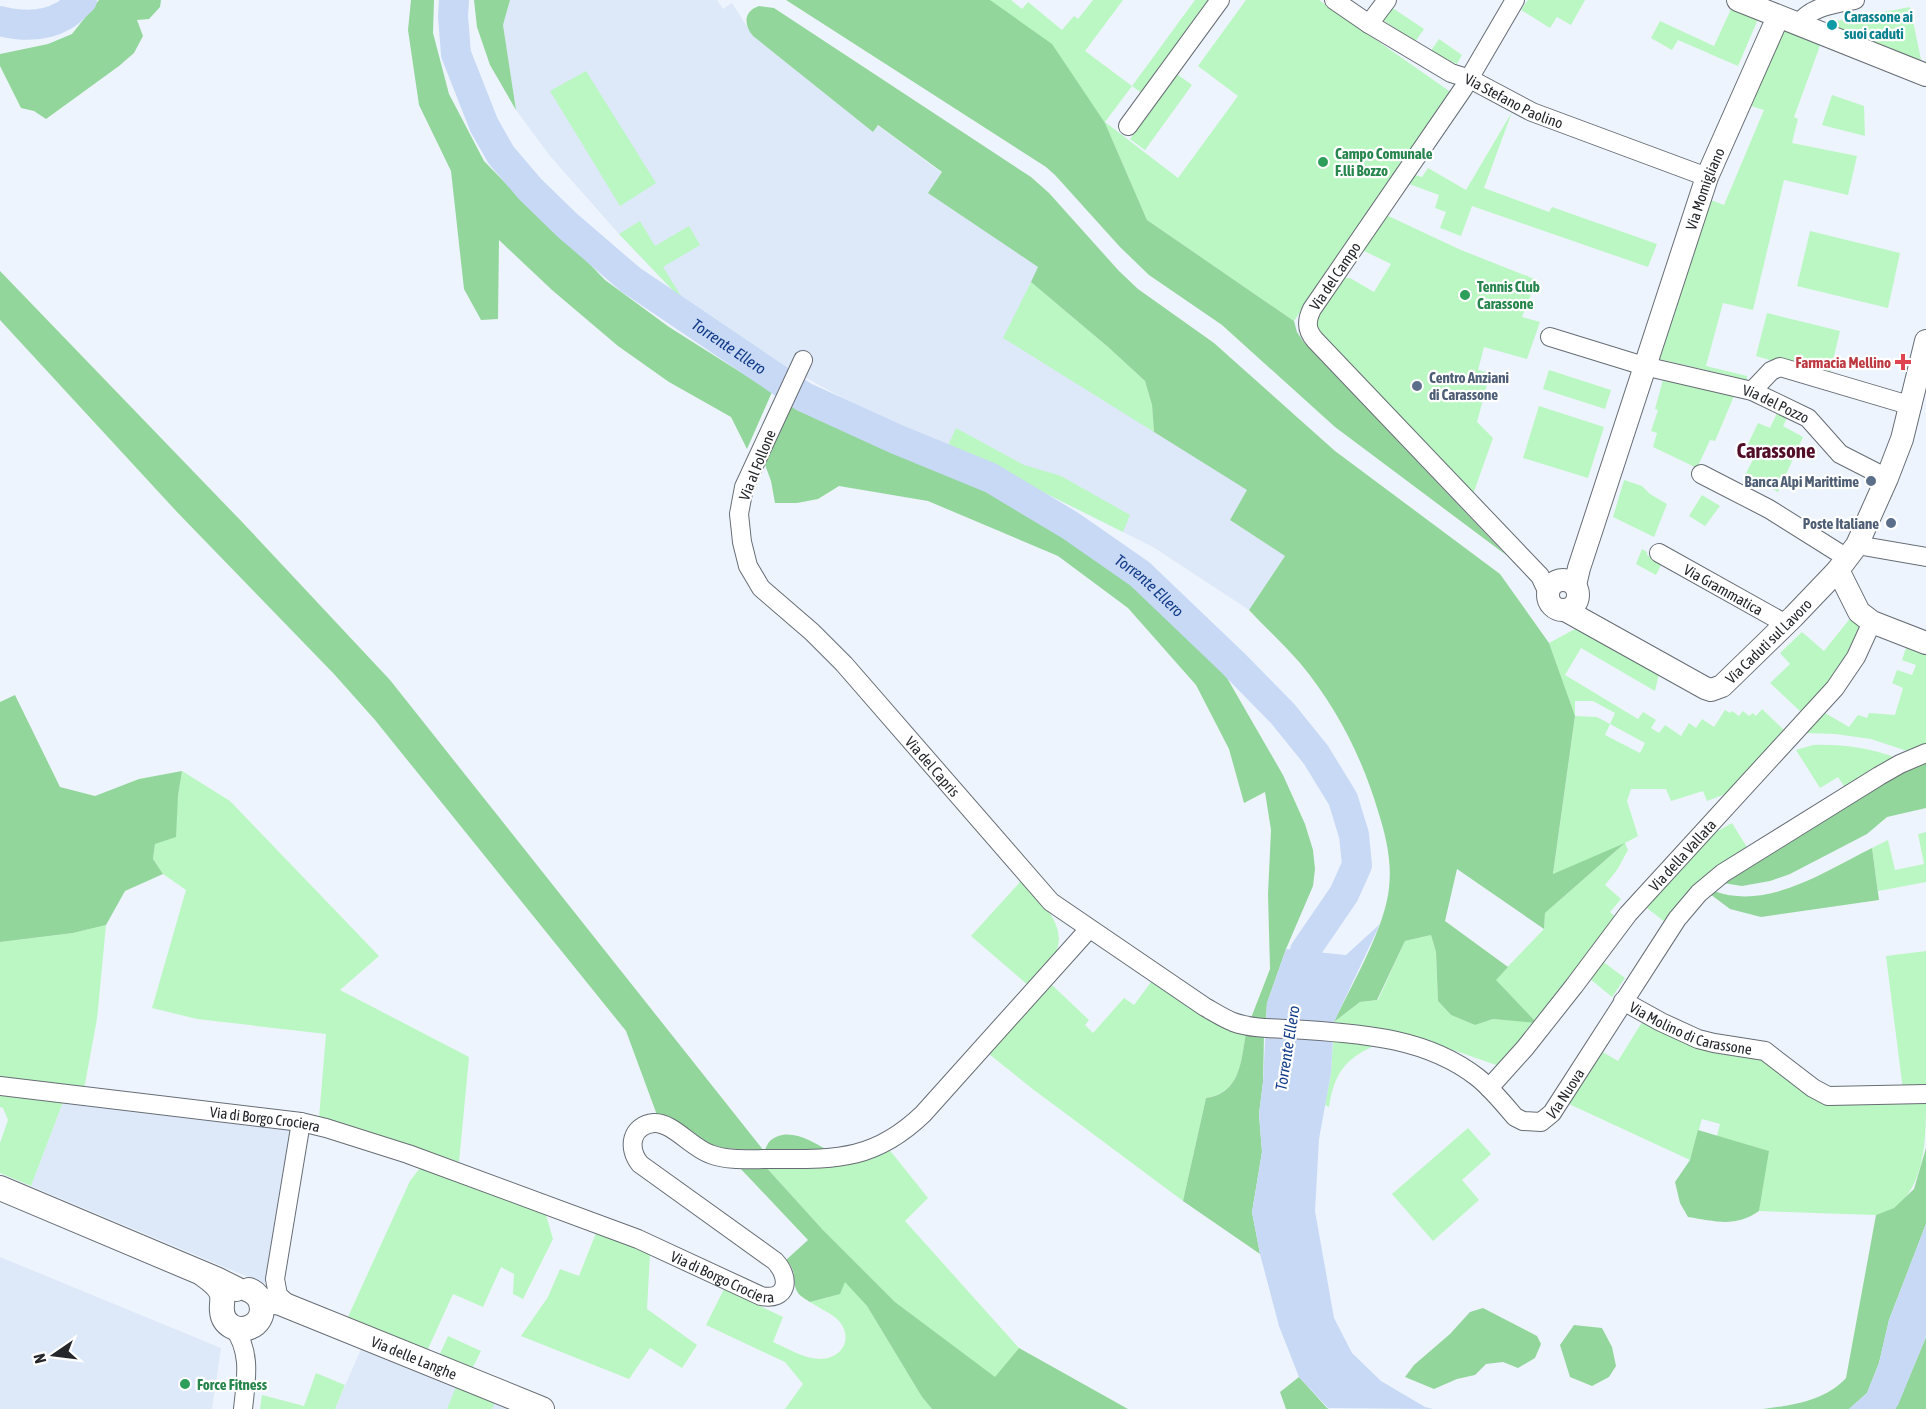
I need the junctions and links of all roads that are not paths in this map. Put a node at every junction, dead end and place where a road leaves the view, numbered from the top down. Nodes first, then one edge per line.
1 (1220, 0) edge
2 (1334, 0) edge
3 (1387, 0) edge
4 (1515, 0) edge
5 (1738, 0) edge
6 (1855, 0) edge
7 (1787, 21) junction
8 (1369, 24) junction
9 (1926, 75) edge
10 (1470, 79) junction
11 (1128, 126) dead end
12 (1707, 177) junction
13 (1550, 337) dead end
14 (1926, 341) edge
15 (803, 360) dead end
16 (1644, 366) junction
17 (1752, 391) junction
18 (1912, 406) junction
19 (1701, 474) dead end
20 (1887, 478) junction
21 (1659, 554) dead end
22 (1926, 557) edge
23 (1847, 558) junction
24 (1562, 589) junction
25 (776, 601) joint
26 (1872, 622) junction
27 (1786, 624) junction
28 (1926, 644) edge
29 (1926, 753) edge
30 (1089, 929) junction
31 (1623, 1001) junction
32 (0, 1086) edge
33 (1489, 1088) junction
34 (1926, 1094) edge
35 (301, 1122) junction
36 (0, 1188) edge
37 (230, 1295) junction
38 (289, 1306) junction
39 (252, 1318) junction
40 (243, 1409) edge
41 (542, 1409) edge

1 - 11 street
2 - 8 street, Via Stefano Paolino
3 - 8 street
4 - 10 street, Via del Campo
5 - 7 street
6 - 7 street
7 - 9 street
7 - 12 street, Via Momigliano
8 - 10 street, Via Stefano Paolino
10 - 12 street, Via Stefano Paolino
10 - 24 street, Via del Campo
12 - 16 street, Via Momigliano
13 - 16 street
14 - 18 street, Via Caduti sul Lavoro
15 - 25 street, Via al Follone
16 - 17 street, Via del Pozzo
16 - 24 street, Via Momigliano
17 - 18 street
17 - 20 street, Via del Pozzo
18 - 20 street, Via Caduti sul Lavoro
19 - 23 street
20 - 23 street, Via Caduti sul Lavoro
21 - 27 street, Via Grammatica
22 - 23 street
23 - 26 street
23 - 27 street, Via Caduti sul Lavoro
24 - 27 street, Via Caduti sul Lavoro
25 - 30 street, Via del Capris
26 - 28 street
26 - 33 street, Via della Vallata
29 - 31 street, Via Nuova
30 - 33 street, Via Nuova
30 - 35 street, Via di Borgo Crociera
31 - 33 street, Via Nuova
31 - 34 street, Via Molino di Carassone
32 - 35 street, Via di Borgo Crociera
35 - 38 street
36 - 37 main road, Via delle Langhe
37 - 39 main road, Via delle Langhe
37 - 39 main road
38 - 39 main road, Via delle Langhe
38 - 41 main road, Via delle Langhe
39 - 40 street

